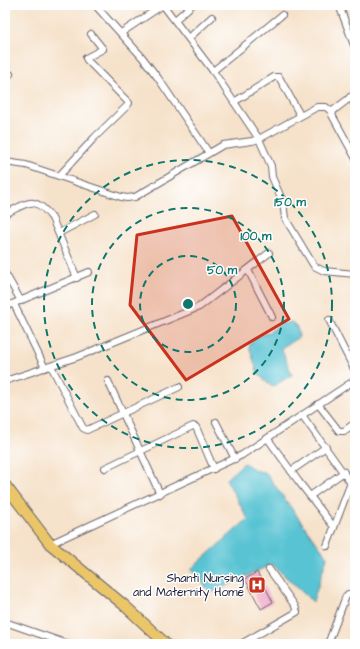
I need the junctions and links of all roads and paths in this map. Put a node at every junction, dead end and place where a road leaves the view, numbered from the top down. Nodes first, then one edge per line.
1 (95, 5) edge
2 (192, 5) edge
3 (339, 5) edge
4 (282, 14) dead end
5 (212, 17) dead end
6 (175, 20) junction
7 (91, 34) dead end
8 (121, 34) junction
9 (189, 38) junction
10 (355, 48) edge
11 (213, 71) junction
12 (353, 95) edge
13 (234, 102) junction
14 (355, 104) edge
15 (332, 112) junction
16 (300, 115) junction
17 (259, 139) junction
18 (209, 153) junction
19 (355, 158) edge
20 (5, 162) edge
21 (59, 176) junction
22 (5, 214) edge
23 (95, 214) dead end
24 (59, 233) junction
25 (270, 253) dead end
26 (248, 270) junction
27 (89, 272) dead end
28 (5, 273) edge
29 (355, 274) edge
30 (77, 278) junction
31 (21, 301) junction
32 (14, 304) junction
33 (5, 307) edge
34 (272, 317) dead end
35 (329, 320) dead end
36 (48, 367) junction
37 (355, 371) edge
38 (355, 380) edge
39 (108, 381) dead end
40 (5, 382) edge
41 (179, 387) dead end
42 (318, 404) junction
43 (123, 413) junction
44 (302, 415) junction
45 (216, 422) dead end
46 (355, 423) edge
47 (268, 439) junction
48 (326, 447) junction
49 (140, 452) junction
50 (234, 459) junction
51 (105, 468) dead end
52 (214, 469) junction
53 (292, 471) junction
54 (344, 472) junction
55 (5, 485) edge
56 (160, 494) junction
57 (310, 496) junction
58 (334, 527) junction
59 (50, 544) junction
60 (327, 546) dead end
61 (269, 569) dead end
62 (355, 596) edge
63 (5, 622) edge
64 (68, 644) edge
65 (166, 644) edge
66 (241, 644) edge
67 (328, 644) edge

1 - 8 street
2 - 6 street
3 - 10 street
4 - 11 street
5 - 9 street
6 - 8 street
6 - 9 street
7 - 21 street
8 - 18 street
9 - 11 street
11 - 13 street
12 - 14 street
12 - 15 street
13 - 16 street
13 - 17 street
15 - 16 street
15 - 19 street
16 - 17 street
17 - 18 street
17 - 29 street
18 - 21 street
20 - 21 street
22 - 24 street
23 - 24 street
24 - 30 street
25 - 26 street
26 - 34 street
26 - 36 street
27 - 30 street
28 - 31 street
30 - 31 street
31 - 32 street
32 - 33 street
32 - 36 street
35 - 37 street
36 - 40 street
36 - 43 street
38 - 42 street
39 - 43 street
41 - 43 street
42 - 44 street
42 - 46 street
43 - 49 street
44 - 47 street
44 - 48 street
45 - 50 street
47 - 50 street
47 - 53 street
48 - 53 street
48 - 54 street
49 - 51 street
49 - 52 street
49 - 56 street
50 - 52 street
52 - 56 street
53 - 57 street
54 - 57 street
54 - 58 street
55 - 59 main road
56 - 59 street
57 - 58 street
58 - 60 street
59 - 65 main road
61 - 66 street
62 - 67 street
63 - 64 street

